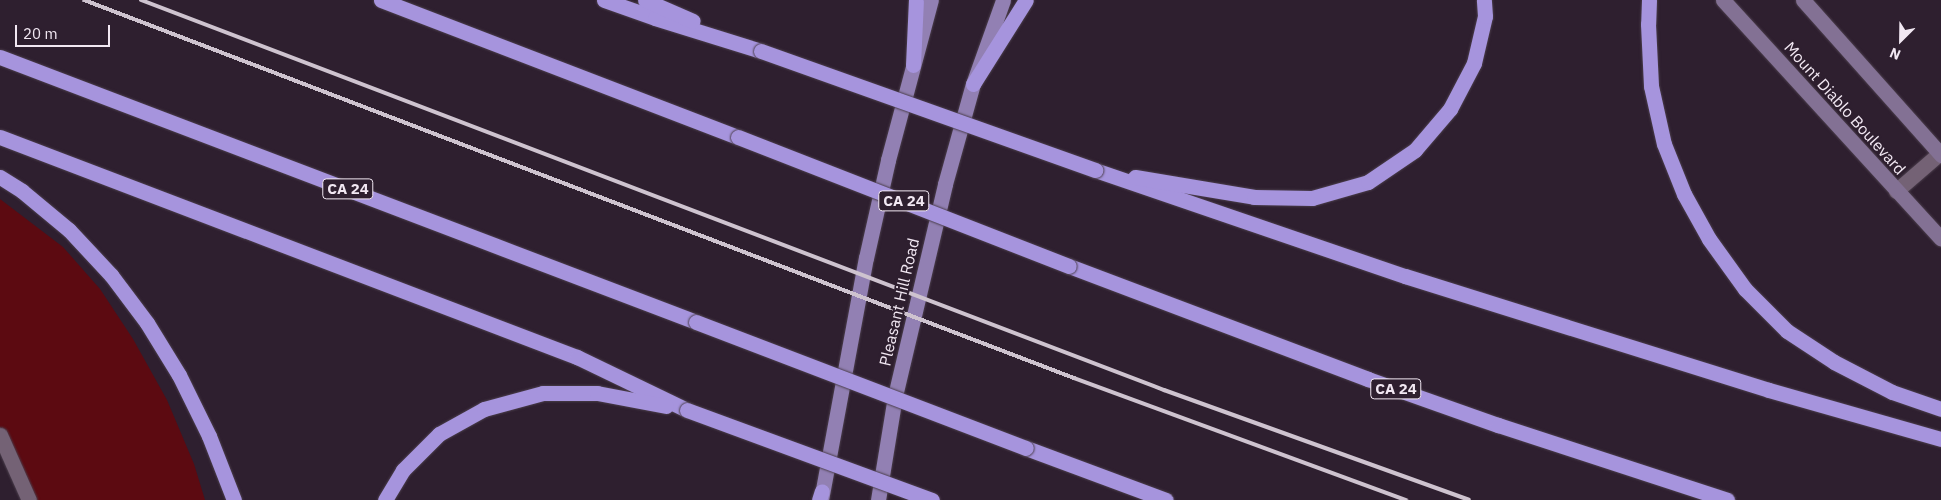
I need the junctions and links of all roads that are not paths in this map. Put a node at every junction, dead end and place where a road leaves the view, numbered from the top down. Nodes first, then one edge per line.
1 (381, 0) edge
2 (604, 0) edge
3 (645, 0) edge
4 (916, 0) edge
5 (931, 0) edge
6 (1003, 0) edge
7 (1026, 0) edge
8 (1484, 0) edge
9 (1649, 0) edge
10 (1723, 0) edge
11 (1803, 0) edge
12 (761, 51) junction
13 (0, 57) edge
14 (913, 65) junction
15 (973, 84) junction
16 (0, 137) edge
17 (1940, 154) edge
18 (1095, 170) junction
19 (0, 177) edge
20 (1896, 191) junction
21 (1941, 239) edge
22 (1941, 409) edge
23 (687, 410) junction
24 (1, 439) edge
25 (1941, 439) edge
26 (821, 497) edge
27 (28, 500) edge
28 (234, 500) edge
29 (385, 500) edge
30 (878, 500) edge
31 (932, 500) edge
32 (1166, 500) edge
33 (1727, 500) edge

1 - 33 highway, CA 24, bridge
2 - 12 highway
3 - 12 highway
4 - 14 highway
5 - 14 main road
6 - 15 main road, Pleasant Hill Road
7 - 15 highway
8 - 18 highway
9 - 22 highway
10 - 20 main road, Mount Diablo Boulevard
11 - 17 main road
12 - 18 highway, bridge
13 - 32 highway, CA 24, bridge
14 - 26 main road
15 - 30 main road, Pleasant Hill Road
16 - 23 highway
17 - 20 street
18 - 25 highway
19 - 28 highway
20 - 21 main road, Mount Diablo Boulevard
23 - 29 highway
23 - 31 highway, bridge
24 - 27 street

